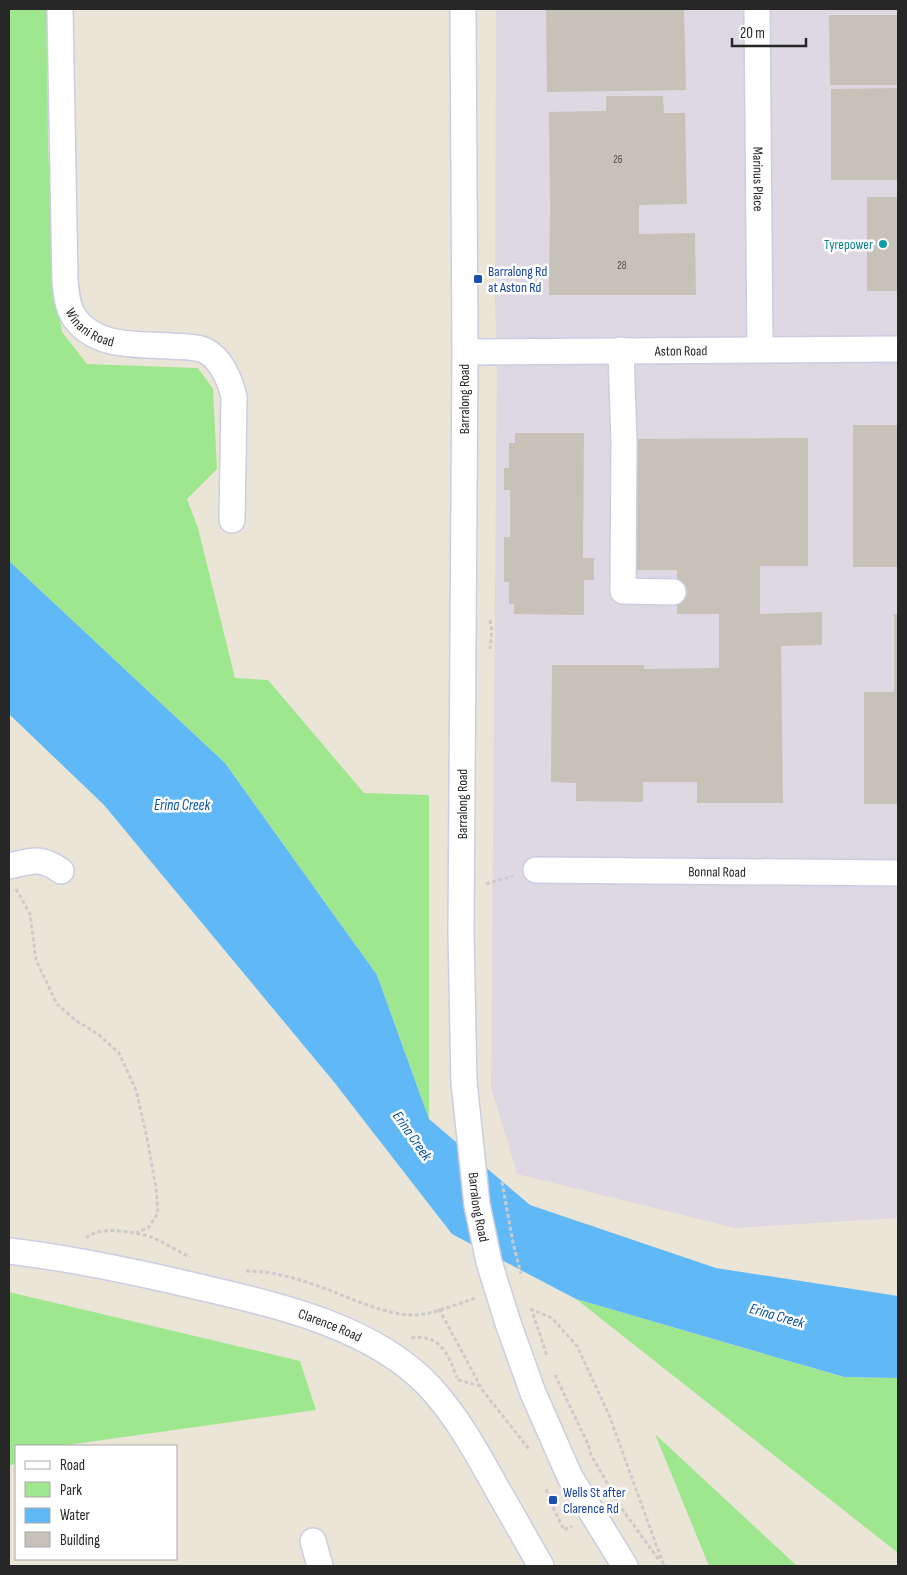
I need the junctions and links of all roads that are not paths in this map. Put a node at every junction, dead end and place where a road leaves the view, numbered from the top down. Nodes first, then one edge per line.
1 (60, 9) edge
2 (463, 9) edge
3 (757, 9) edge
4 (898, 349) edge
5 (621, 350) junction
6 (760, 350) junction
7 (465, 352) junction
8 (232, 520) dead end
9 (673, 592) dead end
10 (536, 870) dead end
11 (61, 871) dead end
12 (898, 873) edge
13 (11, 875) edge
14 (9, 1251) edge
15 (313, 1541) dead end
16 (320, 1566) edge
17 (540, 1566) edge
18 (625, 1566) edge

1 - 8 street, Winani Road
2 - 7 street, Barralong Road
3 - 6 street, Marinus Place
4 - 6 street, Aston Road
5 - 6 street, Aston Road
5 - 7 street, Aston Road
5 - 9 street
7 - 18 street, Barralong Road, bridge
10 - 12 street, Bonnal Road
11 - 13 street
14 - 17 street, Clarence Road
15 - 16 street

